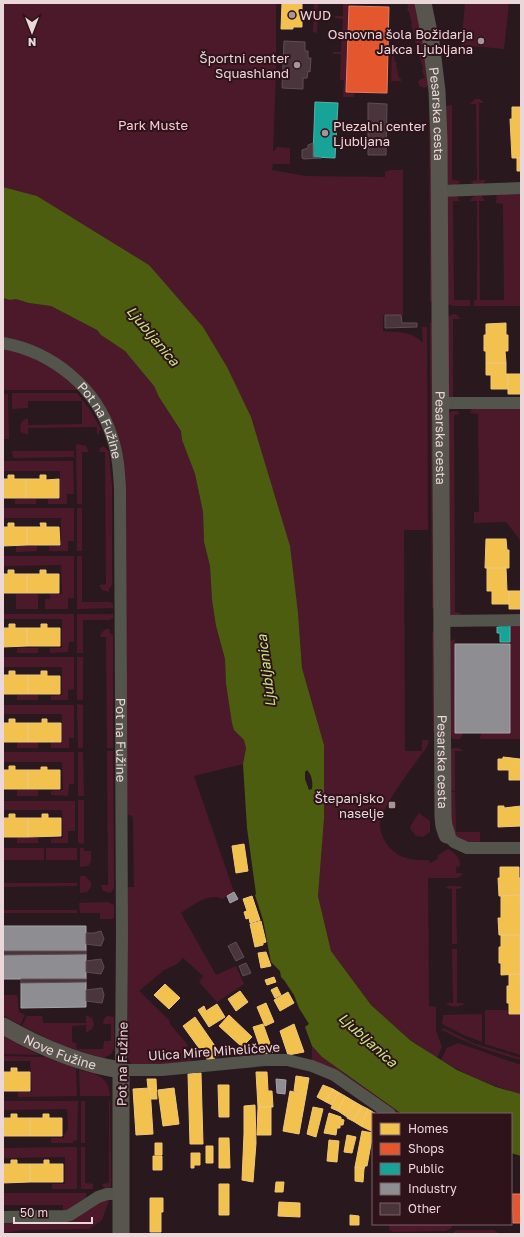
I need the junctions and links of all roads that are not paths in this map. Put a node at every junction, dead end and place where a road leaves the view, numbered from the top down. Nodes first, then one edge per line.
1 (423, 3) edge
2 (521, 188) edge
3 (440, 191) junction
4 (3, 344) edge
5 (441, 403) junction
6 (521, 403) edge
7 (521, 620) edge
8 (442, 622) junction
9 (447, 835) joint
10 (521, 848) edge
11 (3, 1026) edge
12 (121, 1070) junction
13 (389, 1113) edge
14 (121, 1194) junction
15 (3, 1217) edge
16 (120, 1234) edge

1 - 3 street, Pesarska cesta
2 - 3 street
3 - 5 street, Pesarska cesta
4 - 12 street, Pot na Fužine
5 - 6 street
5 - 8 street, Pesarska cesta
7 - 8 street
8 - 9 street, Pesarska cesta
9 - 10 street, Pesarska cesta
11 - 12 street, Nove Fužine
12 - 13 street, Ulica Mire Miheličeve
12 - 14 street, Pot na Fužine
14 - 15 street
14 - 16 street, Pot na Fužine

